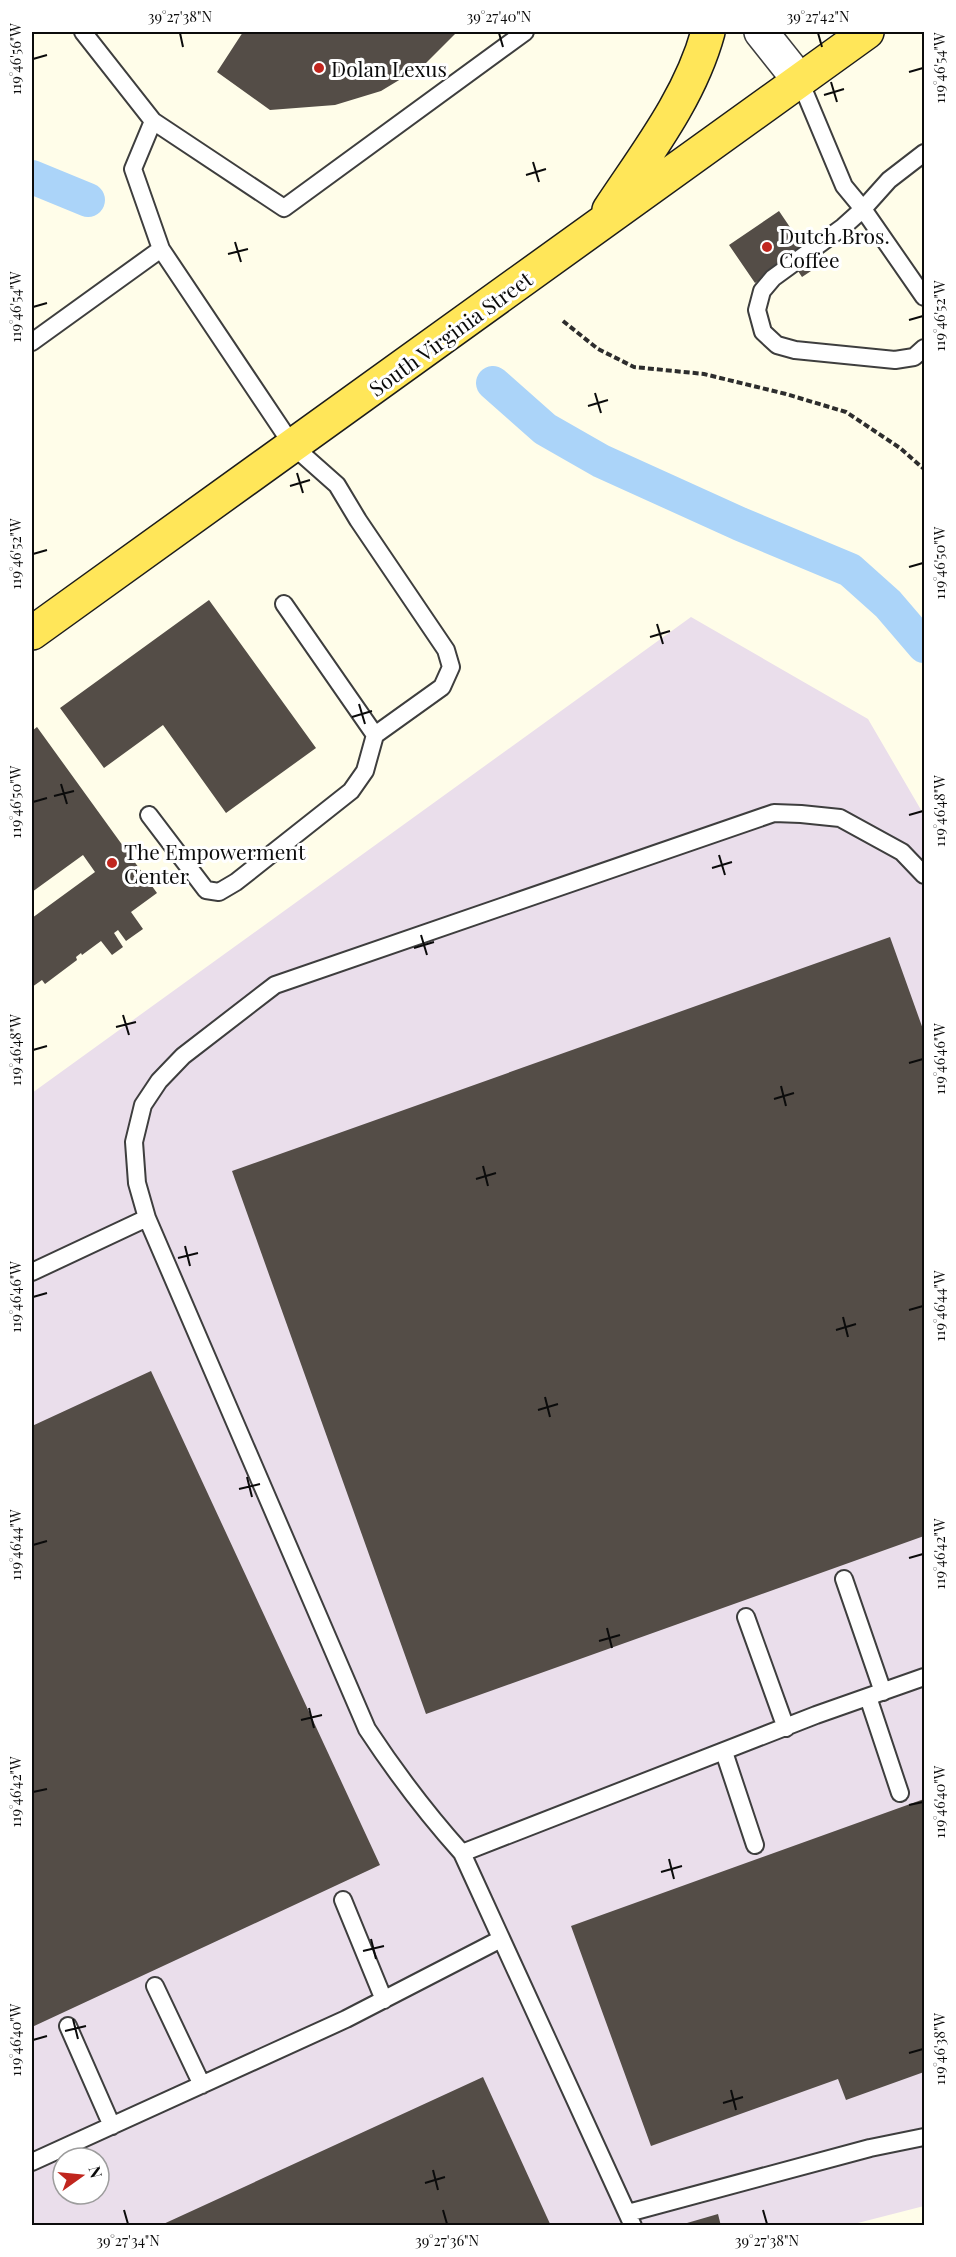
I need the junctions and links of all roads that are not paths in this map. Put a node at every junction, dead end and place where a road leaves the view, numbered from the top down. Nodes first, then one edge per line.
1 (83, 32) edge
2 (525, 32) edge
3 (708, 32) edge
4 (761, 32) edge
5 (867, 32) edge
6 (800, 81) junction
7 (153, 121) junction
8 (924, 153) edge
9 (863, 209) junction
10 (599, 225) junction
11 (161, 249) junction
12 (924, 297) edge
13 (32, 342) edge
14 (924, 348) edge
15 (293, 446) junction
16 (284, 604) dead end
17 (32, 633) edge
18 (375, 735) junction
19 (148, 815) dead end
20 (924, 875) edge
21 (147, 1218) junction
22 (32, 1272) edge
23 (844, 1579) dead end
24 (746, 1617) dead end
25 (924, 1677) edge
26 (875, 1695) junction
27 (786, 1728) junction
28 (724, 1752) junction
29 (900, 1793) dead end
30 (755, 1845) dead end
31 (462, 1853) junction
32 (343, 1900) dead end
33 (501, 1939) junction
34 (155, 1986) dead end
35 (384, 2000) junction
36 (68, 2026) dead end
37 (202, 2085) junction
38 (112, 2126) junction
39 (924, 2137) edge
40 (32, 2162) edge
41 (631, 2219) edge

1 - 7 lane
2 - 7 lane
3 - 10 main road
4 - 6 street
5 - 6 main road, South Virginia Street
6 - 9 lane
6 - 10 main road, South Virginia Street
7 - 11 lane
8 - 9 lane
9 - 12 lane
9 - 14 lane
10 - 15 main road, South Virginia Street
11 - 13 lane
11 - 15 lane
15 - 17 main road, South Virginia Street
15 - 18 lane
16 - 18 lane
18 - 19 lane
20 - 21 lane
21 - 22 lane
21 - 31 lane
23 - 26 lane
24 - 27 lane
25 - 26 lane
26 - 27 lane
26 - 29 lane
27 - 28 lane
28 - 30 lane
28 - 31 lane
31 - 33 lane
32 - 35 lane
33 - 35 lane
33 - 41 lane
34 - 37 lane
35 - 37 lane
36 - 38 lane
37 - 38 lane
38 - 40 lane
39 - 41 lane

